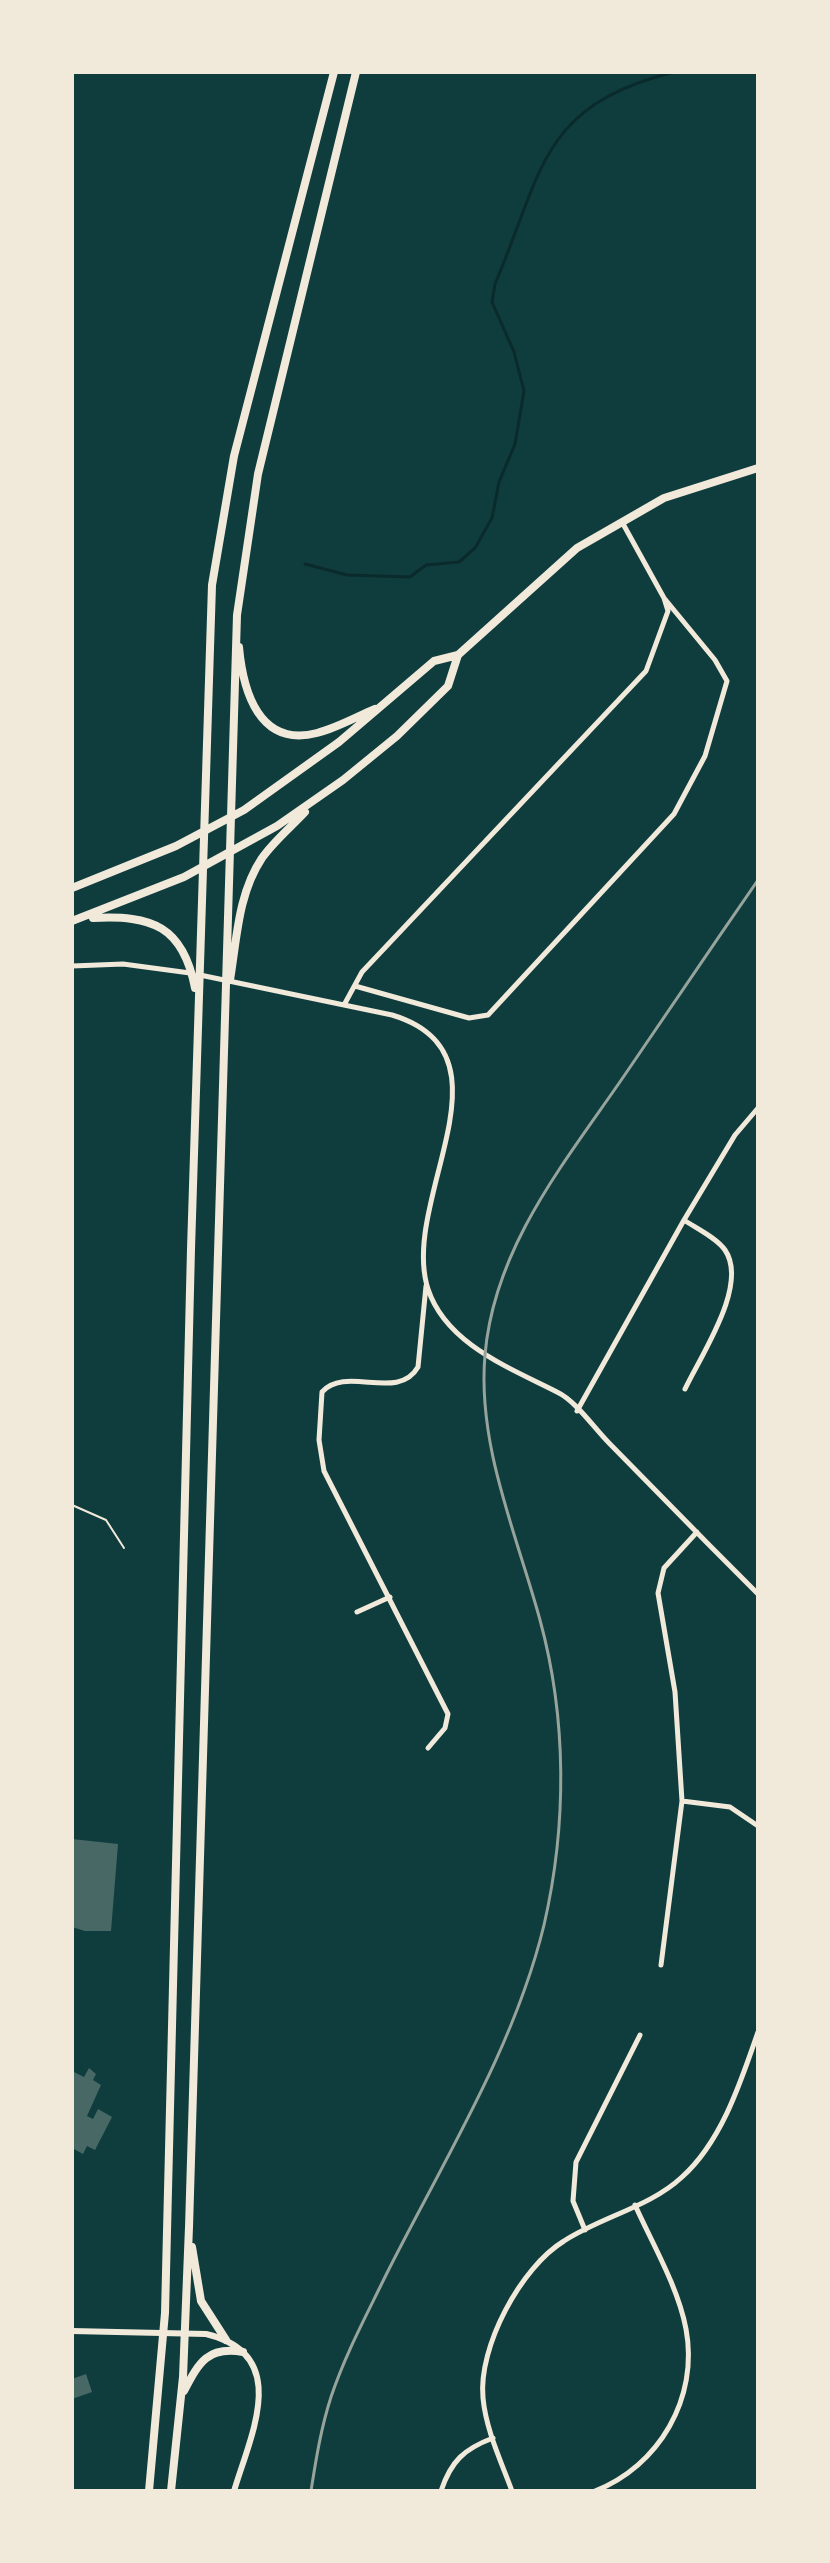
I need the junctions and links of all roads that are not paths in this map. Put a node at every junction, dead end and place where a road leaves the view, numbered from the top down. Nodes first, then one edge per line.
1 (334, 72) edge
2 (356, 72) edge
3 (758, 468) edge
4 (622, 521) junction
5 (664, 598) junction
6 (237, 615) junction
7 (458, 655) junction
8 (383, 706) junction
9 (316, 800) junction
10 (229, 818) junction
11 (203, 832) junction
12 (227, 854) junction
13 (201, 869) junction
14 (74, 887) edge
15 (76, 920) edge
16 (230, 953) junction
17 (72, 966) edge
18 (355, 986) junction
19 (198, 1005) junction
20 (344, 1005) junction
21 (758, 1108) edge
22 (684, 1220) junction
23 (426, 1281) junction
24 (685, 1389) dead end
25 (577, 1411) junction
26 (72, 1505) edge
27 (697, 1532) junction
28 (124, 1548) dead end
29 (757, 1592) edge
30 (390, 1597) junction
31 (357, 1612) dead end
32 (428, 1748) dead end
33 (682, 1801) junction
34 (758, 1826) edge
35 (661, 1965) dead end
36 (758, 2032) edge
37 (640, 2035) dead end
38 (635, 2205) junction
39 (189, 2227) junction
40 (585, 2230) junction
41 (72, 2331) edge
42 (164, 2333) junction
43 (185, 2333) junction
44 (226, 2340) junction
45 (243, 2352) junction
46 (182, 2395) junction
47 (493, 2438) junction
48 (149, 2491) edge
49 (171, 2491) edge
50 (234, 2491) edge
51 (441, 2491) edge
52 (512, 2491) edge
53 (595, 2491) edge

1 - 11 main road
2 - 6 main road
3 - 4 main road
4 - 5 street
4 - 7 main road
5 - 18 street
5 - 18 street
6 - 8 main road
6 - 10 main road
7 - 8 main road
7 - 9 main road
8 - 10 main road
9 - 12 main road
9 - 16 main road
10 - 11 main road
10 - 12 main road
11 - 13 main road
11 - 14 main road
12 - 13 main road
12 - 16 main road
13 - 15 main road
13 - 19 main road
15 - 19 main road
16 - 39 main road
17 - 20 street
18 - 20 street
19 - 42 main road
20 - 23 street
21 - 22 street
22 - 24 street
22 - 25 street
23 - 25 street
23 - 30 street
25 - 27 street
26 - 28 lane
27 - 29 street
27 - 33 street
30 - 31 street
30 - 32 street
33 - 34 street
33 - 35 street
36 - 38 street
37 - 40 street
38 - 40 street
38 - 53 street
39 - 43 main road
39 - 44 main road
40 - 47 street
41 - 42 street
42 - 43 street
42 - 48 main road
43 - 44 street
43 - 46 main road
44 - 45 street
45 - 46 main road
45 - 50 street
46 - 49 main road
47 - 51 street
47 - 52 street

